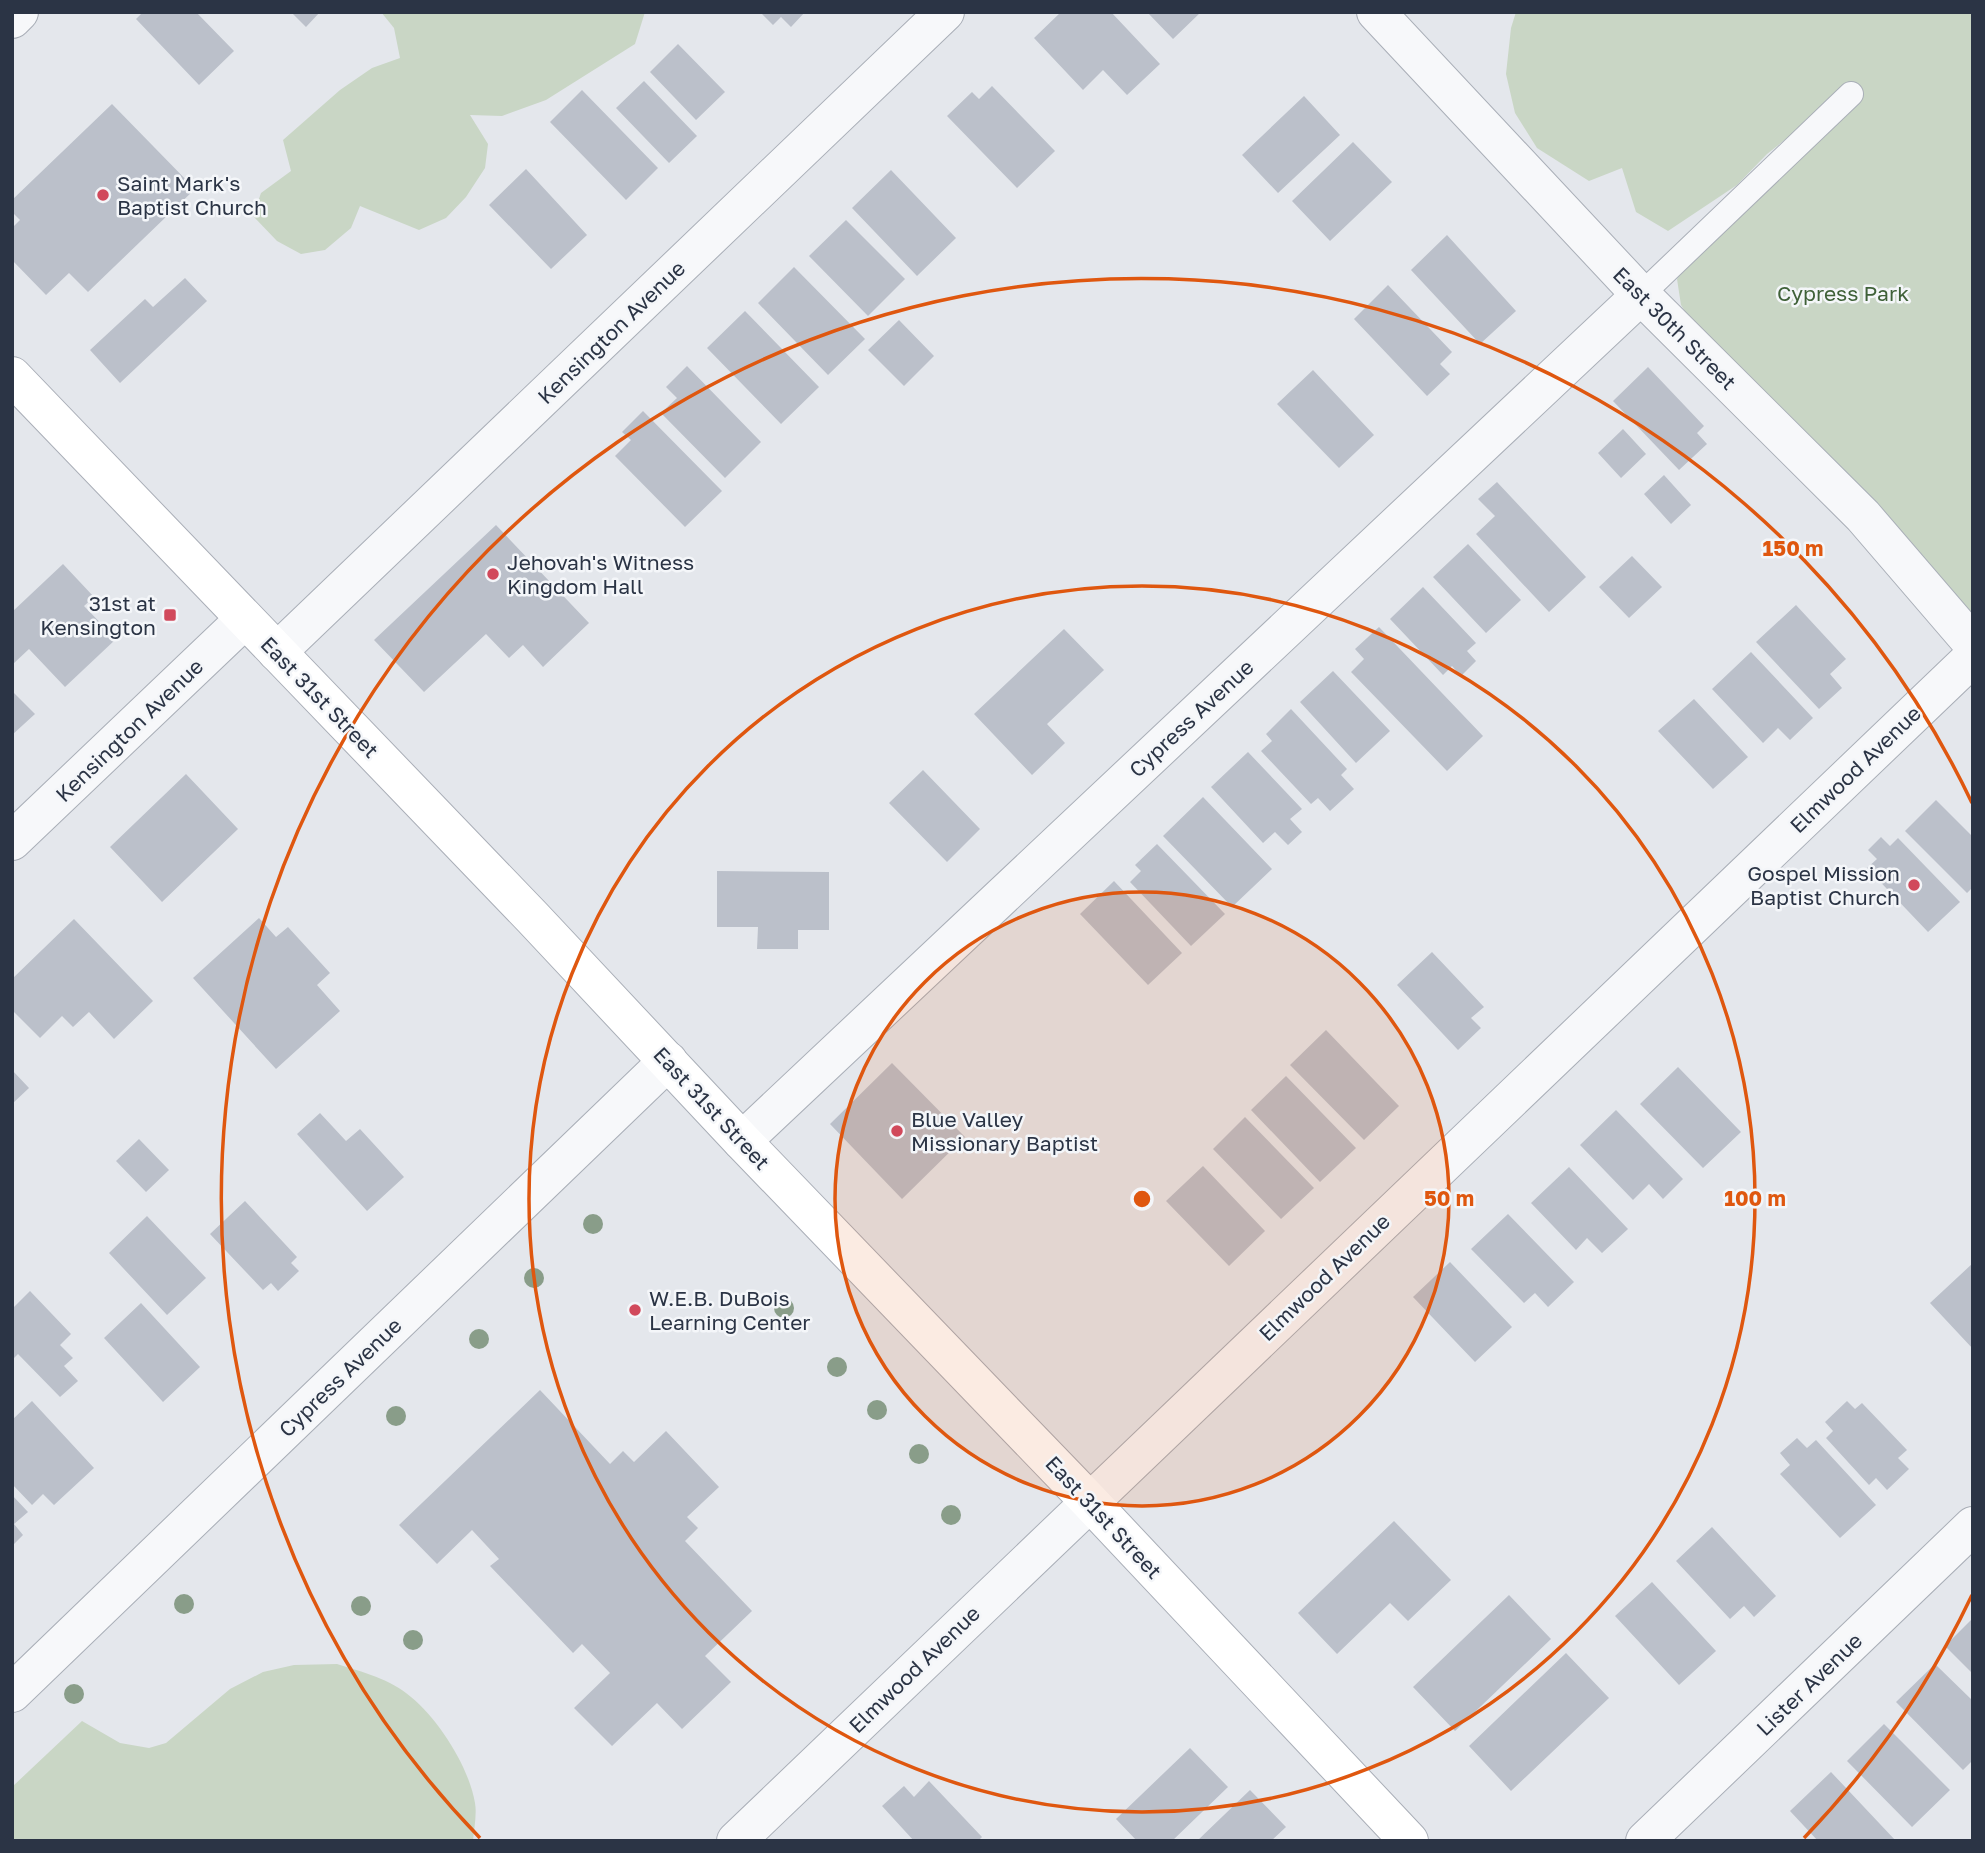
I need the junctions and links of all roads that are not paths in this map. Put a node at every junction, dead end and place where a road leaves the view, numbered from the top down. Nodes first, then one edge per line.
1 (19, 12) edge
2 (945, 12) edge
3 (1376, 12) edge
4 (12, 19) edge
5 (1851, 94) dead end
6 (1641, 295) junction
7 (12, 376) edge
8 (245, 619) junction
9 (1973, 644) edge
10 (277, 652) junction
11 (1973, 657) edge
12 (12, 841) edge
13 (667, 1061) junction
14 (742, 1141) junction
15 (1089, 1501) junction
16 (1973, 1526) edge
17 (12, 1693) edge
18 (736, 1841) edge
19 (1409, 1841) edge
20 (1645, 1841) edge

1 - 4 street
2 - 10 street, Kensington Avenue
3 - 6 street, East 30th Street
5 - 6 lane
6 - 9 street, East 30th Street
6 - 14 street, Cypress Avenue
7 - 8 main road, East 31st Street
8 - 10 main road, East 31st Street
8 - 12 street, Kensington Avenue
10 - 13 main road, East 31st Street
11 - 15 street, Elmwood Avenue
13 - 14 main road, East 31st Street
13 - 17 street, Cypress Avenue
14 - 15 main road, East 31st Street
15 - 18 street, Elmwood Avenue
15 - 19 main road, East 31st Street
16 - 20 street, Lister Avenue

